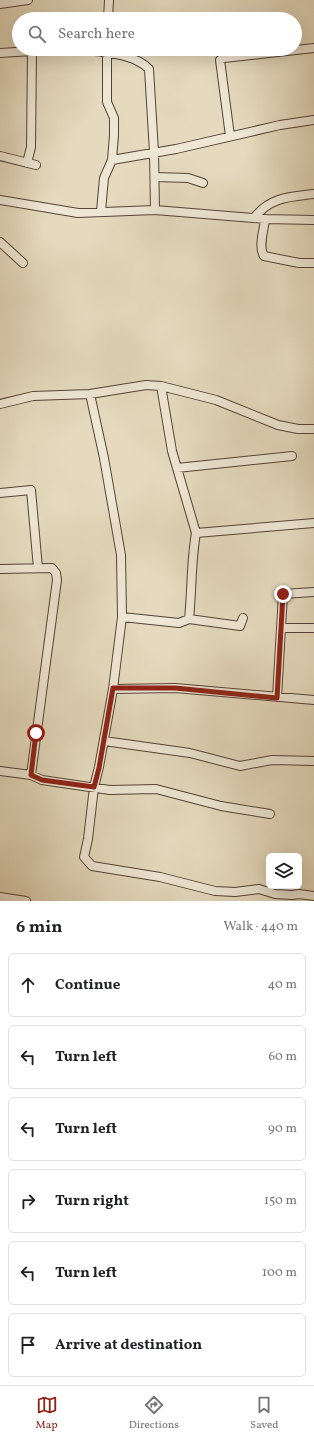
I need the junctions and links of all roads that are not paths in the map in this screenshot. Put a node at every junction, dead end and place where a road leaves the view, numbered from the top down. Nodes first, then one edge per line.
1 (28, 0) edge
2 (109, 0) edge
3 (0, 4) edge
4 (108, 12) edge
5 (314, 48) edge
6 (302, 49) edge
7 (12, 52) edge
8 (0, 53) edge
9 (36, 56) edge
10 (107, 56) edge
11 (122, 56) edge
12 (242, 56) edge
13 (314, 120) edge
14 (230, 136) junction
15 (154, 152) junction
16 (0, 156) edge
17 (112, 160) junction
18 (155, 178) junction
19 (203, 183) dead end
20 (314, 194) edge
21 (0, 200) edge
22 (155, 210) junction
23 (101, 211) junction
24 (254, 218) junction
25 (265, 219) junction
26 (314, 220) edge
27 (0, 242) edge
28 (314, 262) edge
29 (23, 263) dead end
30 (161, 386) junction
31 (90, 394) junction
32 (0, 404) edge
33 (314, 429) edge
34 (292, 456) dead end
35 (177, 468) junction
36 (0, 493) edge
37 (314, 523) edge
38 (196, 533) junction
39 (38, 568) junction
40 (0, 569) edge
41 (314, 592) edge
42 (122, 617) junction
43 (243, 618) dead end
44 (189, 619) junction
45 (281, 628) junction
46 (314, 628) edge
47 (113, 688) junction
48 (277, 698) junction
49 (314, 700) edge
50 (104, 741) junction
51 (314, 761) edge
52 (0, 771) edge
53 (31, 775) junction
54 (94, 787) junction
55 (270, 814) dead end
56 (314, 896) edge
57 (0, 897) edge
58 (274, 898) edge
59 (26, 901) edge

1 - 3 street
2 - 4 street
5 - 6 street
7 - 8 street
9 - 16 street
10 - 17 street
11 - 15 street
12 - 14 street
13 - 14 street
14 - 15 street
15 - 17 street
15 - 18 street
17 - 23 street
18 - 19 street
18 - 22 street
20 - 24 street
21 - 23 street
22 - 23 street
22 - 24 street
24 - 25 street
25 - 26 street
25 - 28 street
27 - 29 street
30 - 31 street
30 - 33 street
30 - 35 street
31 - 32 street
31 - 42 street
34 - 35 street
35 - 38 street
36 - 39 street
37 - 38 street
38 - 44 street
39 - 40 street
39 - 53 street
41 - 45 street
42 - 44 street
42 - 47 street
43 - 44 street
45 - 46 street
45 - 48 street
47 - 48 street
47 - 50 street
48 - 49 street
50 - 51 street
50 - 54 street
52 - 53 street
53 - 54 street
54 - 55 street
54 - 58 street
56 - 58 street
57 - 59 street

